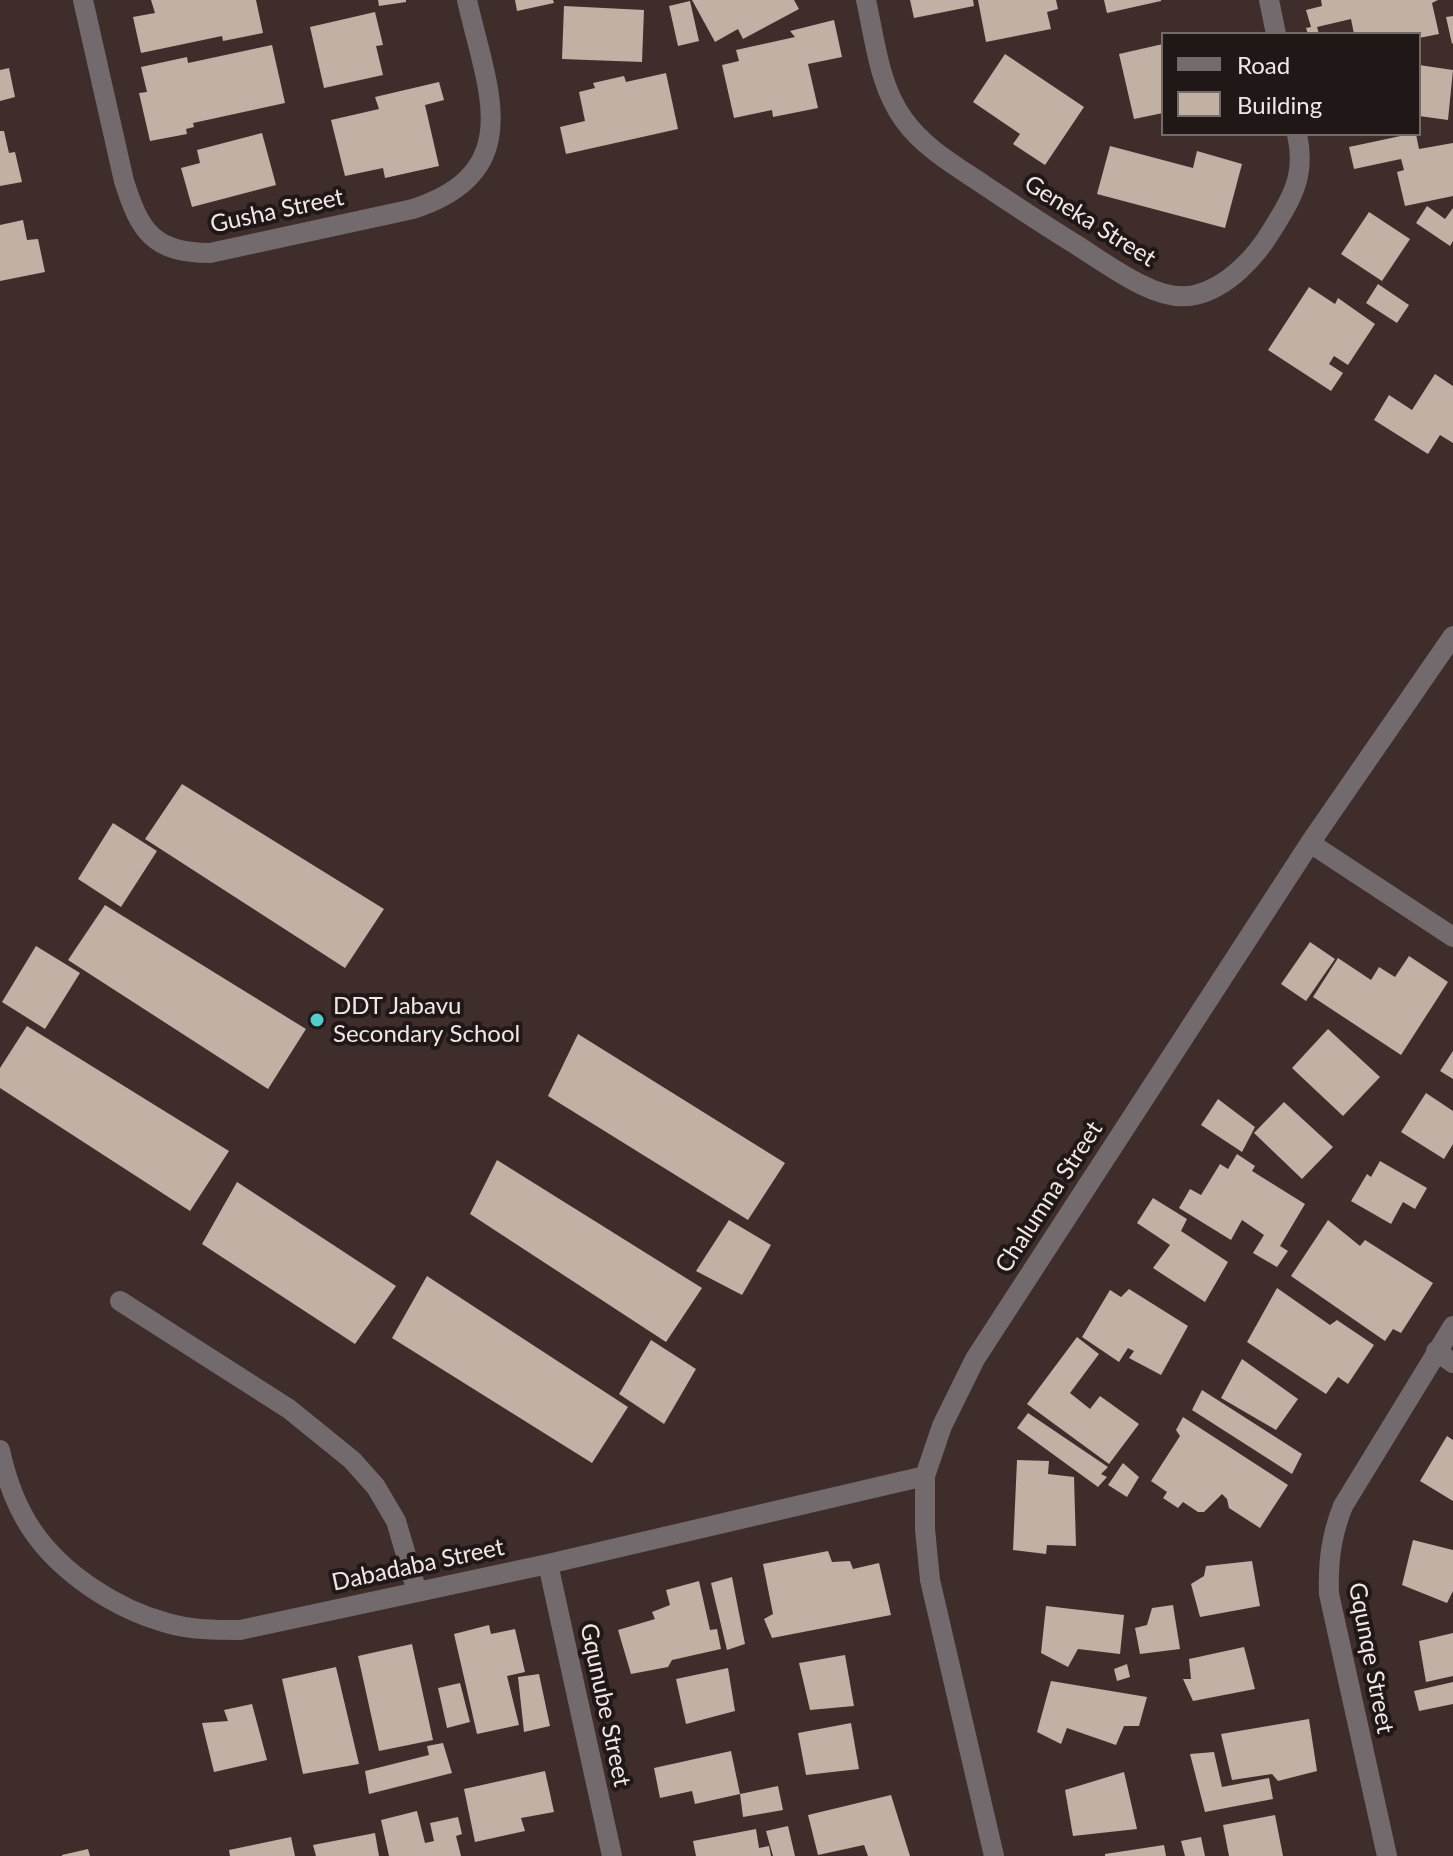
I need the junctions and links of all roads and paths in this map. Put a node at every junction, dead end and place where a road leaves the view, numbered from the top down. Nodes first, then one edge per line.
1 (83, 0) edge
2 (467, 0) edge
3 (866, 0) edge
4 (1269, 0) edge
5 (1276, 32) edge
6 (1297, 136) edge
7 (1453, 636) edge
8 (1310, 843) junction
9 (1453, 937) edge
10 (120, 1301) dead end
11 (1453, 1326) edge
12 (1436, 1351) junction
13 (1453, 1363) edge
14 (0, 1450) edge
15 (925, 1476) junction
16 (548, 1564) junction
17 (417, 1592) junction
18 (612, 1856) edge
19 (994, 1856) edge
20 (1387, 1856) edge

1 - 2 street, Gusha Street
3 - 6 street, Geneka Street
4 - 5 street
7 - 8 street, Chalumna Street
8 - 9 street
8 - 15 street, Chalumna Street
10 - 17 street
11 - 12 street, Gqunqe Street
12 - 13 street
12 - 20 street, Gqunqe Street
14 - 17 street, Dabadaba Street
15 - 16 street, Dabadaba Street
15 - 19 street, Chalumna Street
16 - 17 street, Dabadaba Street
16 - 18 street, Gqunube Street

